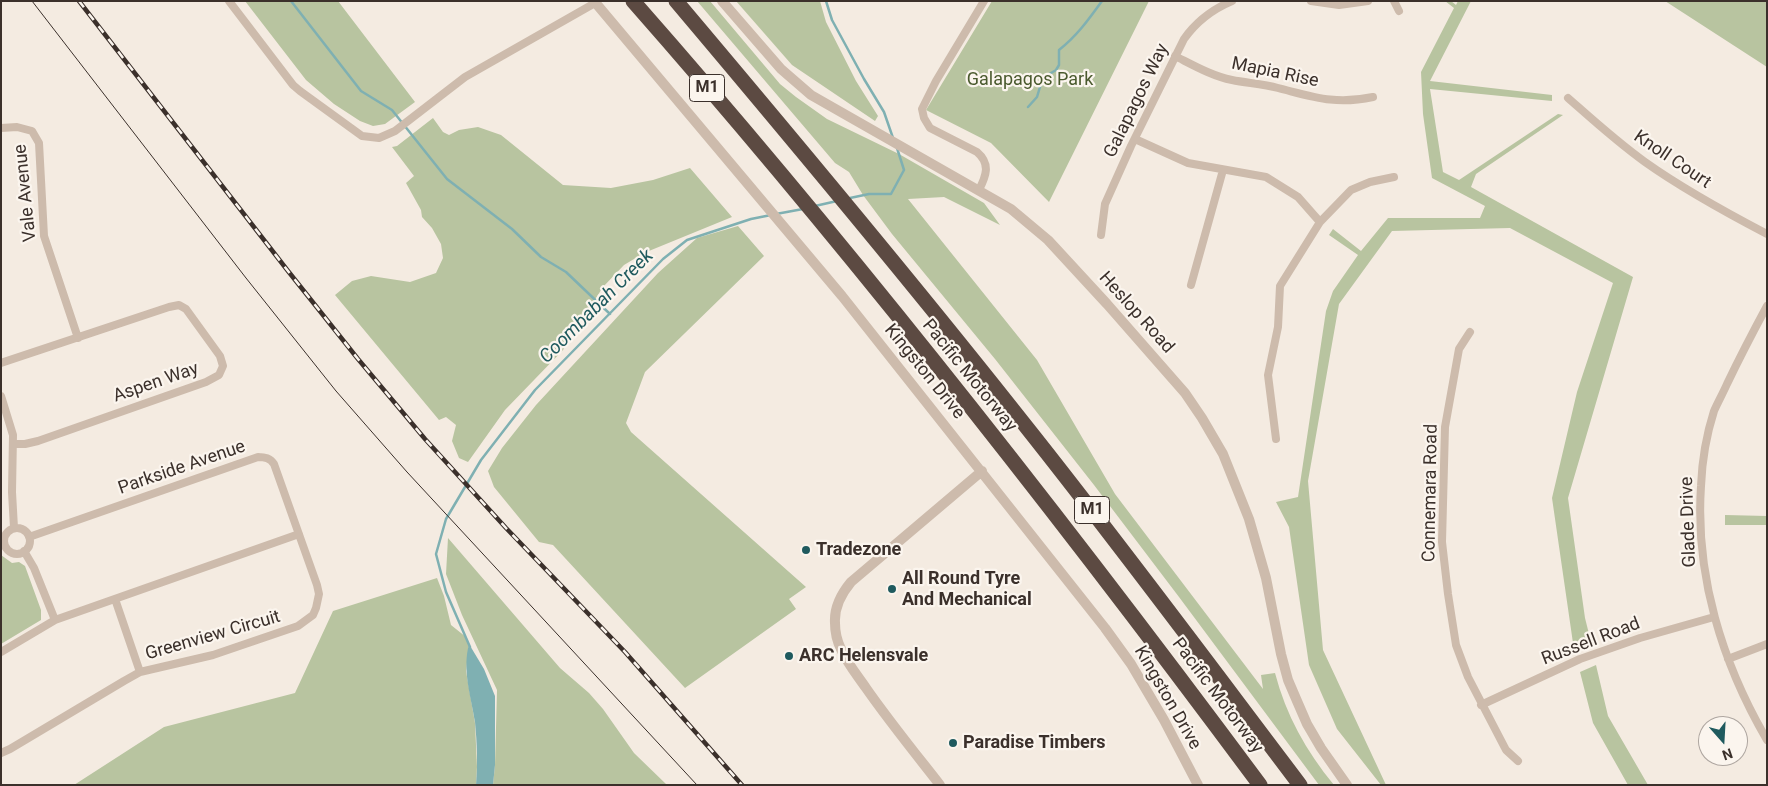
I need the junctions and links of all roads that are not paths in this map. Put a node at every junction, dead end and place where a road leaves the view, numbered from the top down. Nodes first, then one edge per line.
1 (229, 1) edge
2 (633, 1) edge
3 (676, 1) edge
4 (722, 1) edge
5 (984, 1) edge
6 (1232, 1) edge
7 (1311, 1) edge
8 (1368, 1) edge
9 (1394, 1) edge
10 (594, 2) edge
11 (1399, 10) dead end
12 (1175, 56) junction
13 (1373, 97) dead end
14 (1568, 98) dead end
15 (1, 128) edge
16 (1135, 139) junction
17 (1223, 170) junction
18 (1394, 177) dead end
19 (979, 190) junction
20 (1320, 222) junction
21 (1767, 234) edge
22 (1102, 235) dead end
23 (1191, 285) dead end
24 (1767, 306) edge
25 (1470, 332) dead end
26 (78, 338) junction
27 (1, 363) edge
28 (1, 396) edge
29 (1276, 440) dead end
30 (13, 444) junction
31 (982, 471) junction
32 (14, 528) junction
33 (299, 534) junction
34 (29, 537) junction
35 (24, 551) junction
36 (115, 599) junction
37 (1714, 617) junction
38 (54, 620) junction
39 (1767, 644) edge
40 (1, 652) edge
41 (1728, 659) junction
42 (140, 672) junction
43 (1482, 705) junction
44 (1767, 740) edge
45 (1, 753) edge
46 (1518, 761) dead end
47 (940, 785) edge
48 (1198, 785) edge
49 (1260, 785) edge
50 (1300, 785) edge
51 (1347, 785) edge

1 - 10 street
2 - 49 highway, Pacific Motorway / M1
3 - 50 highway, Pacific Motorway / M1
4 - 19 street, Heslop Road
5 - 19 street
6 - 12 street, Galapagos Way
7 - 8 street
9 - 11 street
10 - 31 street, Kingston Drive
12 - 13 street, Mapia Rise
12 - 16 street, Galapagos Way
14 - 21 street, Knoll Court
15 - 26 street, Vale Avenue
16 - 17 street
16 - 22 street, Galapagos Way
17 - 20 street
17 - 23 street
18 - 20 street
19 - 51 street, Heslop Road
20 - 29 street
24 - 37 street, Glade Drive
25 - 43 street, Connemara Road
26 - 27 street, Aspen Way
26 - 30 street, Aspen Way
28 - 30 street
30 - 32 street
31 - 47 street
31 - 48 street, Kingston Drive
32 - 34 street
32 - 35 street
33 - 34 street, Parkside Avenue
33 - 36 street
33 - 42 street, Greenview Circuit
34 - 35 street
35 - 38 street
36 - 38 street
36 - 42 street
37 - 41 street, Glade Drive
37 - 43 street, Russell Road
38 - 40 street
39 - 41 street
41 - 44 street, Glade Drive
42 - 45 street, Greenview Circuit
43 - 46 street, Connemara Road

